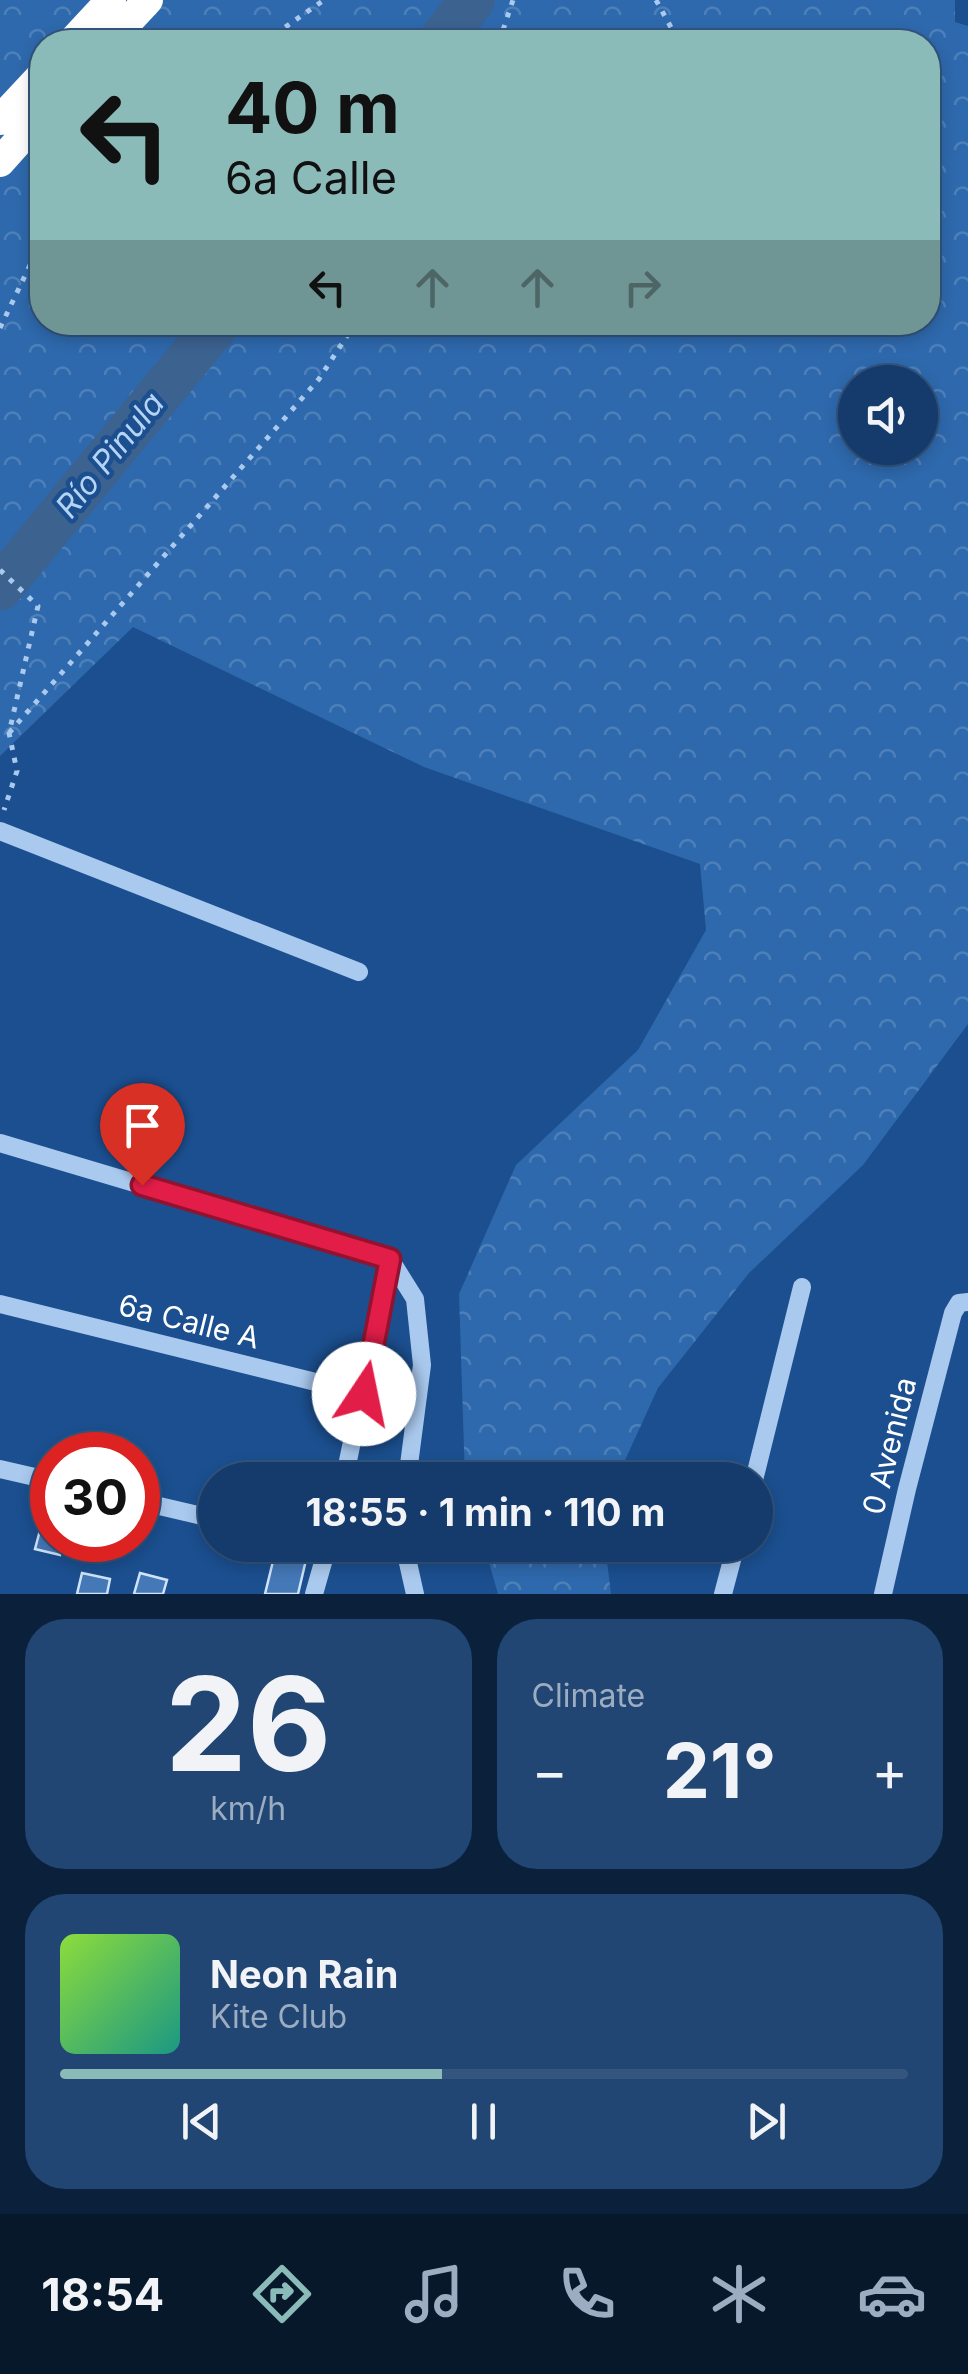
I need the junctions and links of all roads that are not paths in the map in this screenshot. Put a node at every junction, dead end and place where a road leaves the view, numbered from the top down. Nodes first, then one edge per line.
1 (112, 0) edge
2 (148, 0) edge
3 (83, 30) edge
4 (120, 30) edge
5 (30, 87) edge
6 (0, 120) edge
7 (30, 128) edge
8 (0, 162) edge
9 (0, 831) edge
10 (359, 972) dead end
11 (0, 1143) edge
12 (390, 1259) junction
13 (802, 1287) dead end
14 (0, 1304) edge
15 (960, 1307) edge
16 (364, 1394) junction
17 (348, 1462) edge
18 (409, 1462) edge
19 (758, 1462) edge
20 (0, 1469) edge
21 (30, 1476) edge
22 (160, 1506) edge
23 (198, 1515) edge
24 (323, 1562) edge
25 (408, 1562) edge
26 (732, 1562) edge
27 (314, 1594) edge
28 (416, 1594) edge
29 (724, 1594) edge
30 (883, 1594) edge

1 - 3 highway
2 - 4 highway
5 - 6 highway
7 - 8 highway
9 - 10 street
11 - 12 street
12 - 16 street
12 - 18 street
13 - 19 street
14 - 16 street, 6a Calle A
15 - 30 street, 0 Avenida
16 - 17 street
20 - 21 street
22 - 23 street
24 - 27 street
25 - 28 street
26 - 29 street

